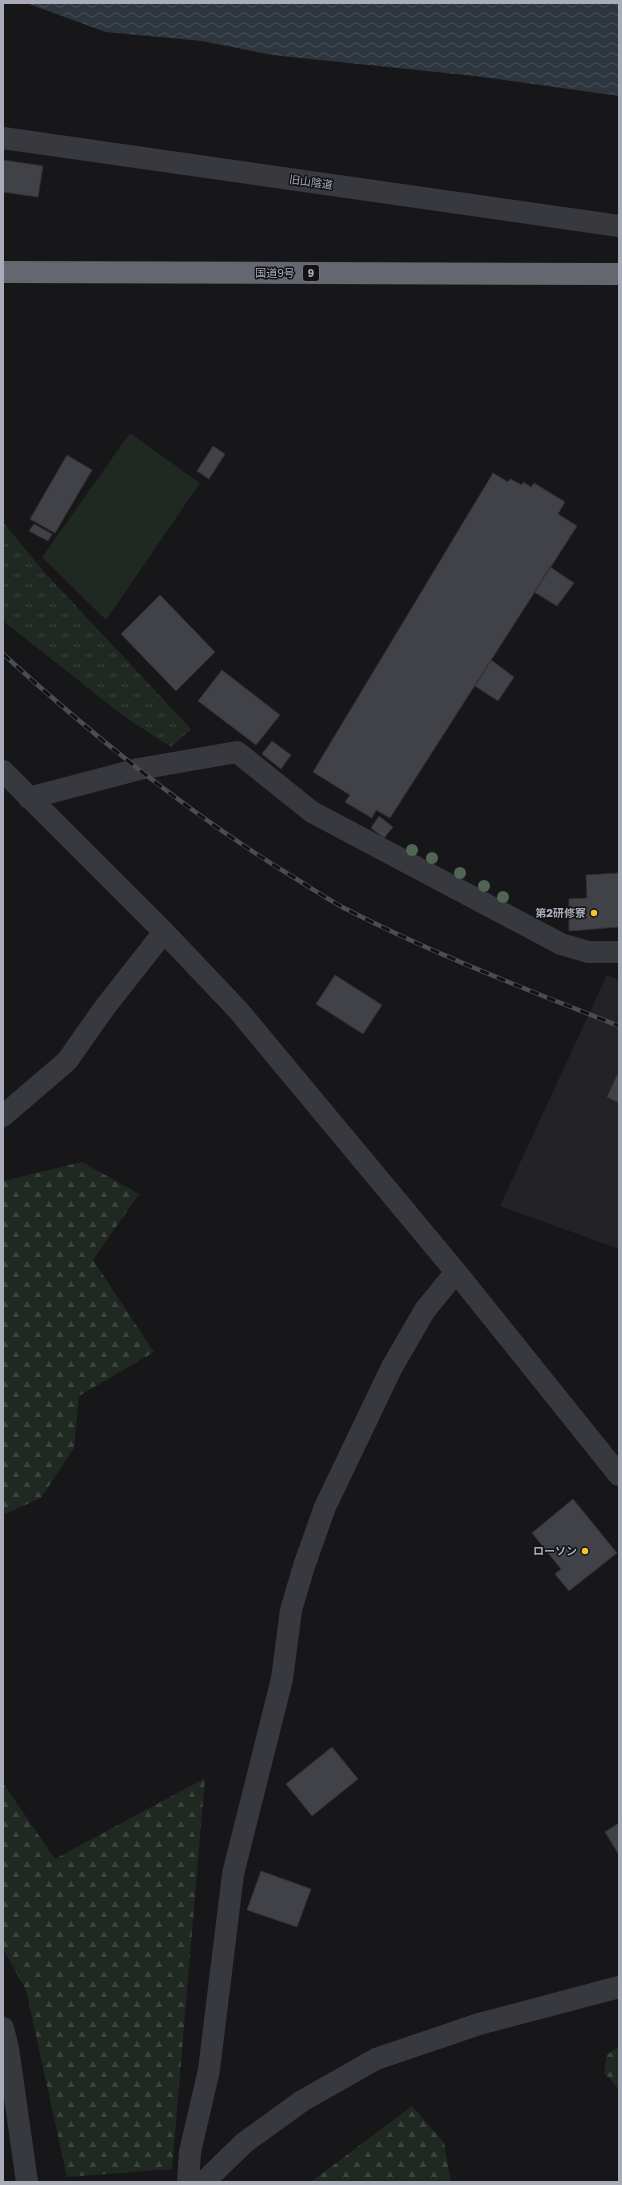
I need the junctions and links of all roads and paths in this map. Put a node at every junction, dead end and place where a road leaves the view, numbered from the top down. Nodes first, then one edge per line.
1 (3, 138) edge
2 (619, 226) edge
3 (3, 272) edge
4 (619, 274) edge
5 (3, 771) edge
6 (29, 798) junction
7 (164, 932) junction
8 (619, 952) edge
9 (3, 1116) edge
10 (456, 1272) junction
11 (619, 1475) edge
12 (619, 1987) edge
13 (3, 2028) edge
14 (27, 2182) edge
15 (188, 2182) edge
16 (204, 2182) edge

1 - 2 street, 旧山陰道
3 - 4 highway, 国道9号 / 9
5 - 6 street
6 - 7 street
6 - 8 street
7 - 9 street
7 - 10 street
10 - 11 street
10 - 15 street
12 - 16 street
13 - 14 street

